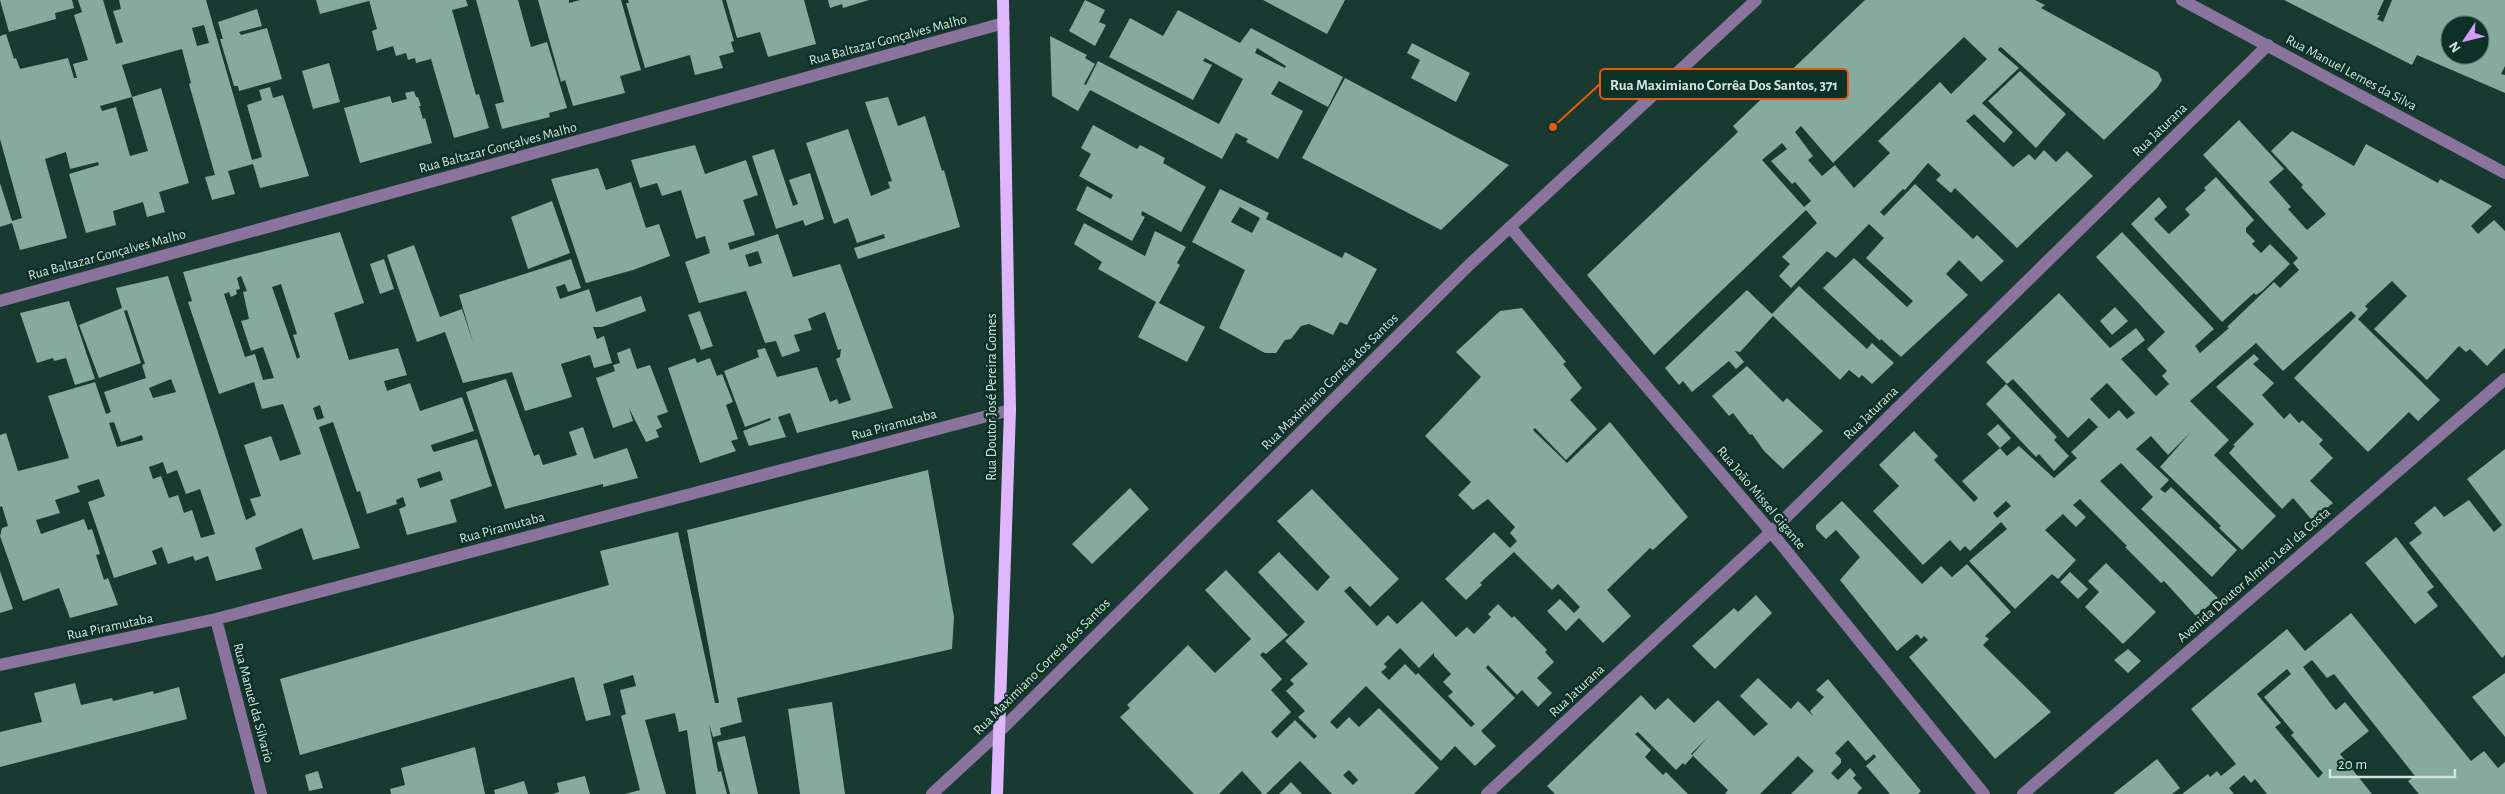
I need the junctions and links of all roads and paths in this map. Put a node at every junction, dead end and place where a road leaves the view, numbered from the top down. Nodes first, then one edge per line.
1 (1003, 0) edge
2 (1756, 0) edge
3 (2182, 0) edge
4 (1004, 23) junction
5 (2268, 46) junction
6 (2505, 173) edge
7 (1510, 227) junction
8 (0, 300) edge
9 (2505, 379) edge
10 (1010, 410) junction
11 (1771, 532) junction
12 (216, 619) junction
13 (0, 666) edge
14 (998, 733) junction
15 (261, 794) edge
16 (932, 794) edge
17 (997, 794) edge
18 (1487, 794) edge
19 (1984, 794) edge
20 (2023, 794) edge

1 - 4 main road, Rua Doutor José Pereira Gomes
2 - 7 street, Rua Maximiano Correia dos Santos
3 - 5 street, Rua Manuel Lemes da Silva
4 - 8 street, Rua Baltazar Gonçalves Malho
4 - 10 main road, Rua Doutor José Pereira Gomes
5 - 6 street, Rua Manuel Lemes da Silva
5 - 11 street, Rua Jaturana
7 - 11 street, Rua João Missel Gigante
7 - 14 street, Rua Maximiano Correia dos Santos
9 - 20 street, Avenida Doutor Almiro Leal da Costa
10 - 12 street, Rua Piramutaba
10 - 14 main road, Rua Doutor José Pereira Gomes
11 - 18 street, Rua Jaturana
11 - 19 street, Rua João Missel Gigante
12 - 13 street, Rua Piramutaba
12 - 15 street, Rua Manuel da Silvario
14 - 16 street, Rua Maximiano Correia dos Santos
14 - 17 main road, Rua Doutor José Pereira Gomes

